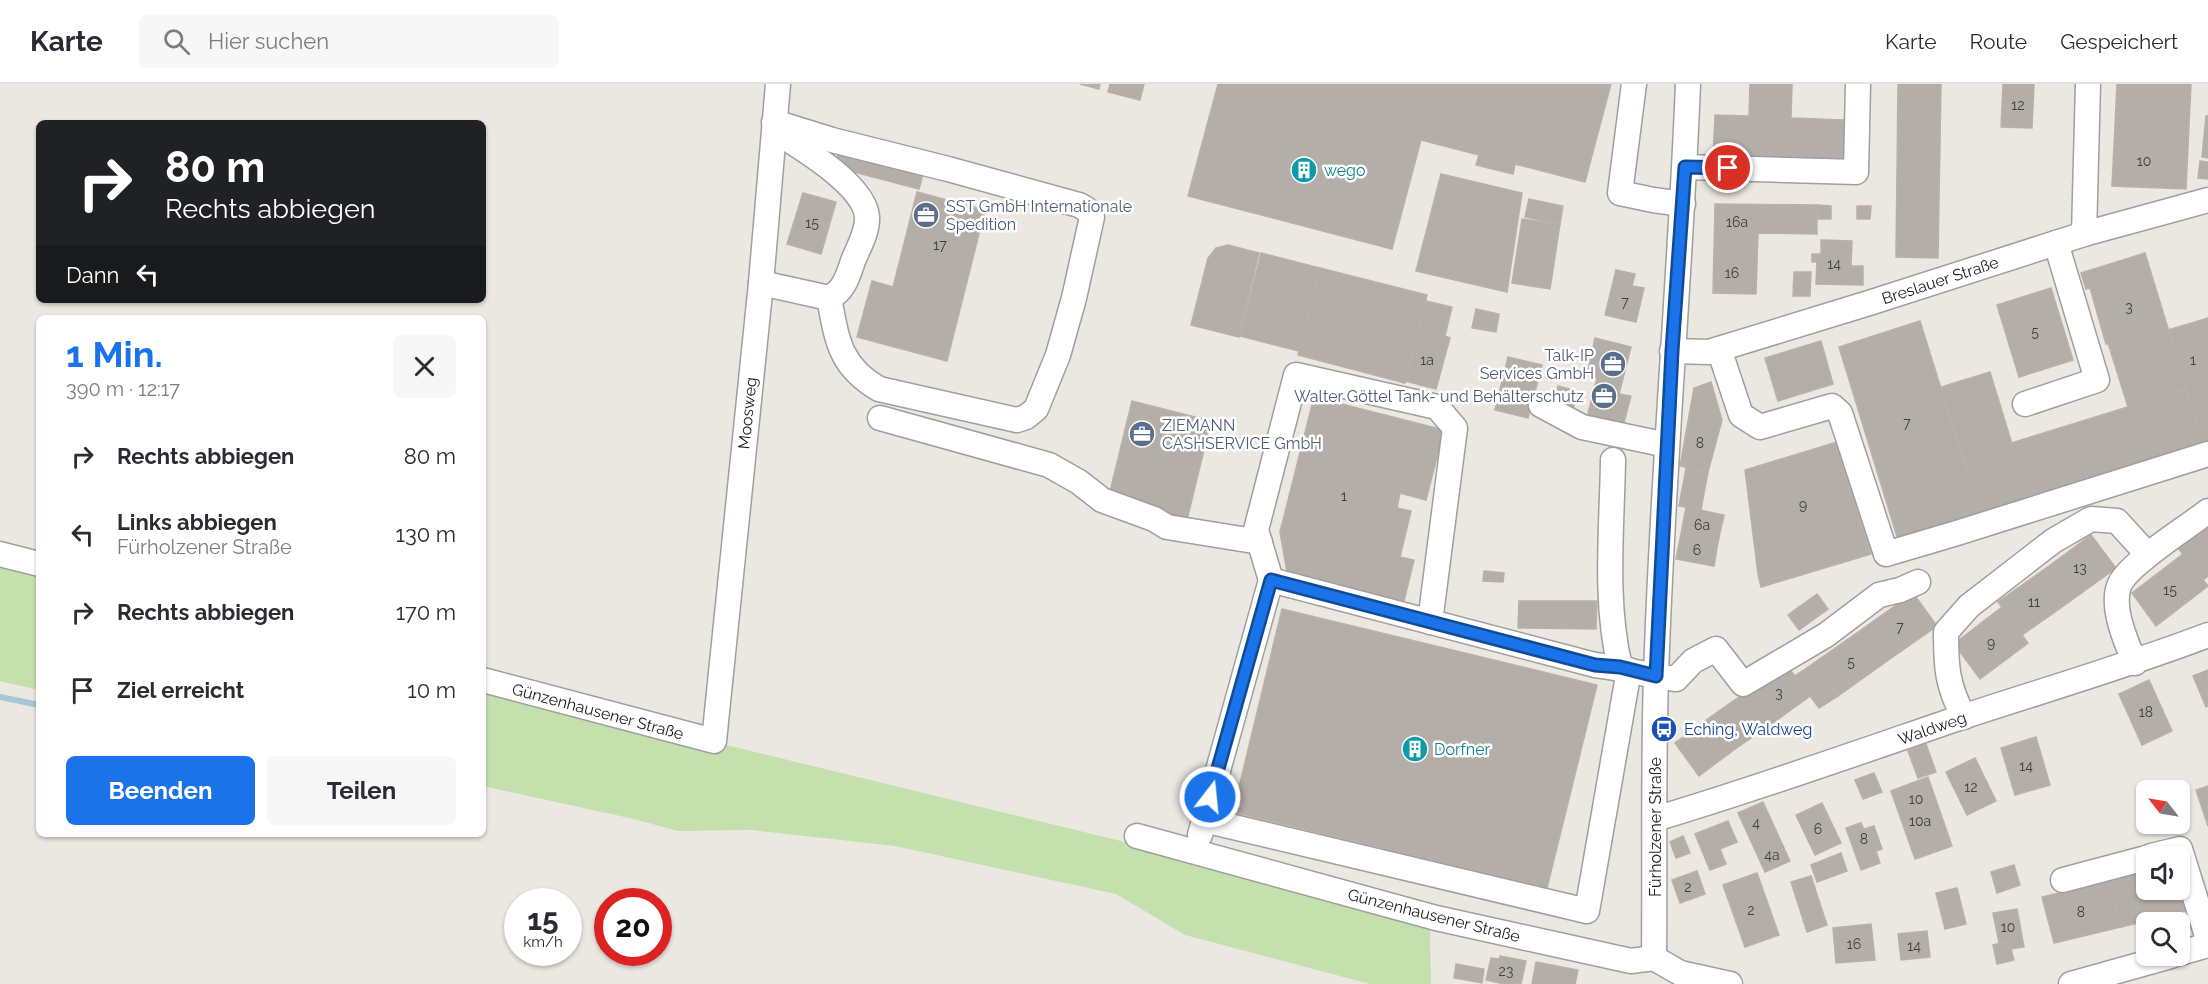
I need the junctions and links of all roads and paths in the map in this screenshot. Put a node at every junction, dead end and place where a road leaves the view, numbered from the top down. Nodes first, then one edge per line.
1 (778, 84) edge
2 (1634, 84) edge
3 (1688, 84) edge
4 (1858, 84) edge
5 (2088, 84) edge
6 (774, 126) junction
7 (1685, 167) junction
8 (2208, 200) edge
9 (1683, 204) junction
10 (2084, 234) junction
11 (2056, 243) junction
12 (761, 283) junction
13 (829, 298) junction
14 (1719, 349) junction
15 (1672, 351) junction
16 (2025, 404) dead end
17 (1541, 405) dead end
18 (880, 418) dead end
19 (1667, 446) junction
20 (2208, 454) edge
21 (1613, 460) dead end
22 (2208, 511) edge
23 (1260, 542) junction
24 (0, 554) edge
25 (2148, 555) junction
26 (36, 563) edge
27 (1918, 582) dead end
28 (1269, 586) junction
29 (1430, 622) junction
30 (2208, 635) edge
31 (2135, 663) junction
32 (1625, 674) junction
33 (1656, 676) junction
34 (486, 681) edge
35 (1964, 717) junction
36 (714, 741) joint
37 (1656, 819) junction
38 (1204, 820) junction
39 (1137, 836) dead end
40 (1195, 852) junction
41 (2136, 861) edge
42 (2063, 880) dead end
43 (2190, 881) edge
44 (2208, 939) edge
45 (2208, 945) edge
46 (2190, 950) edge
47 (1654, 958) junction
48 (2136, 966) edge
49 (1730, 984) edge
50 (2072, 984) edge

1 - 6 street, Moosweg
2 - 9 street
3 - 7 street, Fürholzener Straße
4 - 7 street
5 - 10 street
6 - 12 street, Moosweg
6 - 13 street
6 - 13 street
7 - 9 street, Fürholzener Straße
8 - 10 street, Breslauer Straße
9 - 15 street, Fürholzener Straße
10 - 11 street, Breslauer Straße
11 - 14 street, Breslauer Straße
11 - 16 street
12 - 13 street
12 - 36 street, Moosweg
14 - 15 street, Breslauer Straße
14 - 20 street
15 - 19 street, Fürholzener Straße
17 - 19 street
18 - 23 street
19 - 33 street, Fürholzener Straße
21 - 32 street
22 - 25 street
23 - 28 street
23 - 29 street
24 - 26 street
25 - 31 street
25 - 35 street
27 - 33 street
28 - 29 street
28 - 32 street
28 - 38 street
29 - 32 street
30 - 31 street, Waldweg
31 - 35 street, Waldweg
32 - 33 street
32 - 38 street
33 - 37 street, Fürholzener Straße
34 - 36 street, Günzenhausener Straße
35 - 37 street, Waldweg
37 - 47 street, Fürholzener Straße
38 - 40 street
39 - 40 street, Günzenhausener Straße
40 - 47 street, Günzenhausener Straße
41 - 42 street
43 - 44 street
45 - 46 street
47 - 49 street
48 - 50 street

